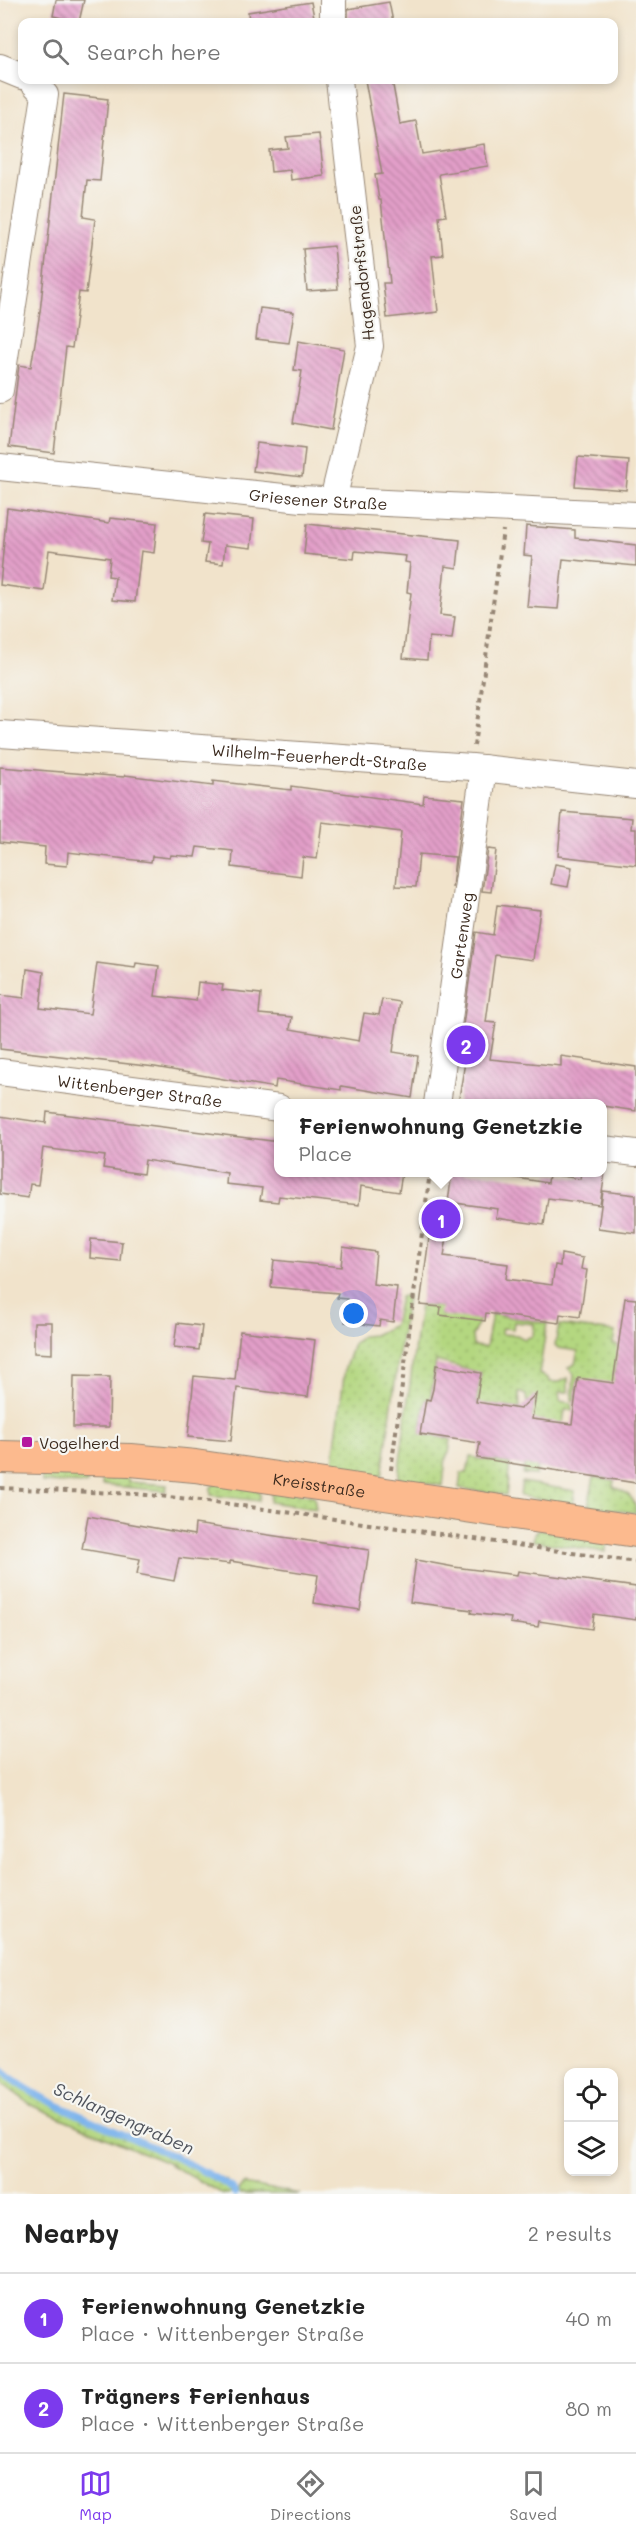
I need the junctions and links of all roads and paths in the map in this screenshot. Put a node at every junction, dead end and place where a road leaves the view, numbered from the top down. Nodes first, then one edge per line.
1 (333, 0) edge
2 (333, 18) edge
3 (0, 67) edge
4 (18, 74) edge
5 (35, 84) edge
6 (339, 84) edge
7 (0, 390) edge
8 (0, 467) edge
9 (333, 500) junction
10 (505, 510) junction
11 (636, 515) edge
12 (0, 734) edge
13 (478, 768) junction
14 (636, 785) edge
15 (0, 1072) edge
16 (439, 1099) edge
17 (274, 1107) edge
18 (607, 1149) edge
19 (636, 1153) edge
20 (429, 1177) edge
21 (0, 1457) edge
22 (392, 1462) dead end
23 (0, 1488) edge
24 (636, 1531) edge
25 (636, 1562) edge

1 - 2 street
3 - 4 street
5 - 7 street
6 - 9 street, Hagendorfstraße
8 - 9 street, Griesener Straße
9 - 10 street, Griesener Straße
10 - 11 street, Griesener Straße
10 - 13 path
12 - 13 street, Wilhelm-Feuerherdt-Straße
13 - 14 street, Wilhelm-Feuerherdt-Straße
13 - 16 street, Gartenweg
15 - 17 street, Wittenberger Straße
18 - 19 street
20 - 22 path
21 - 24 main road, Kreisstraße
23 - 25 path

